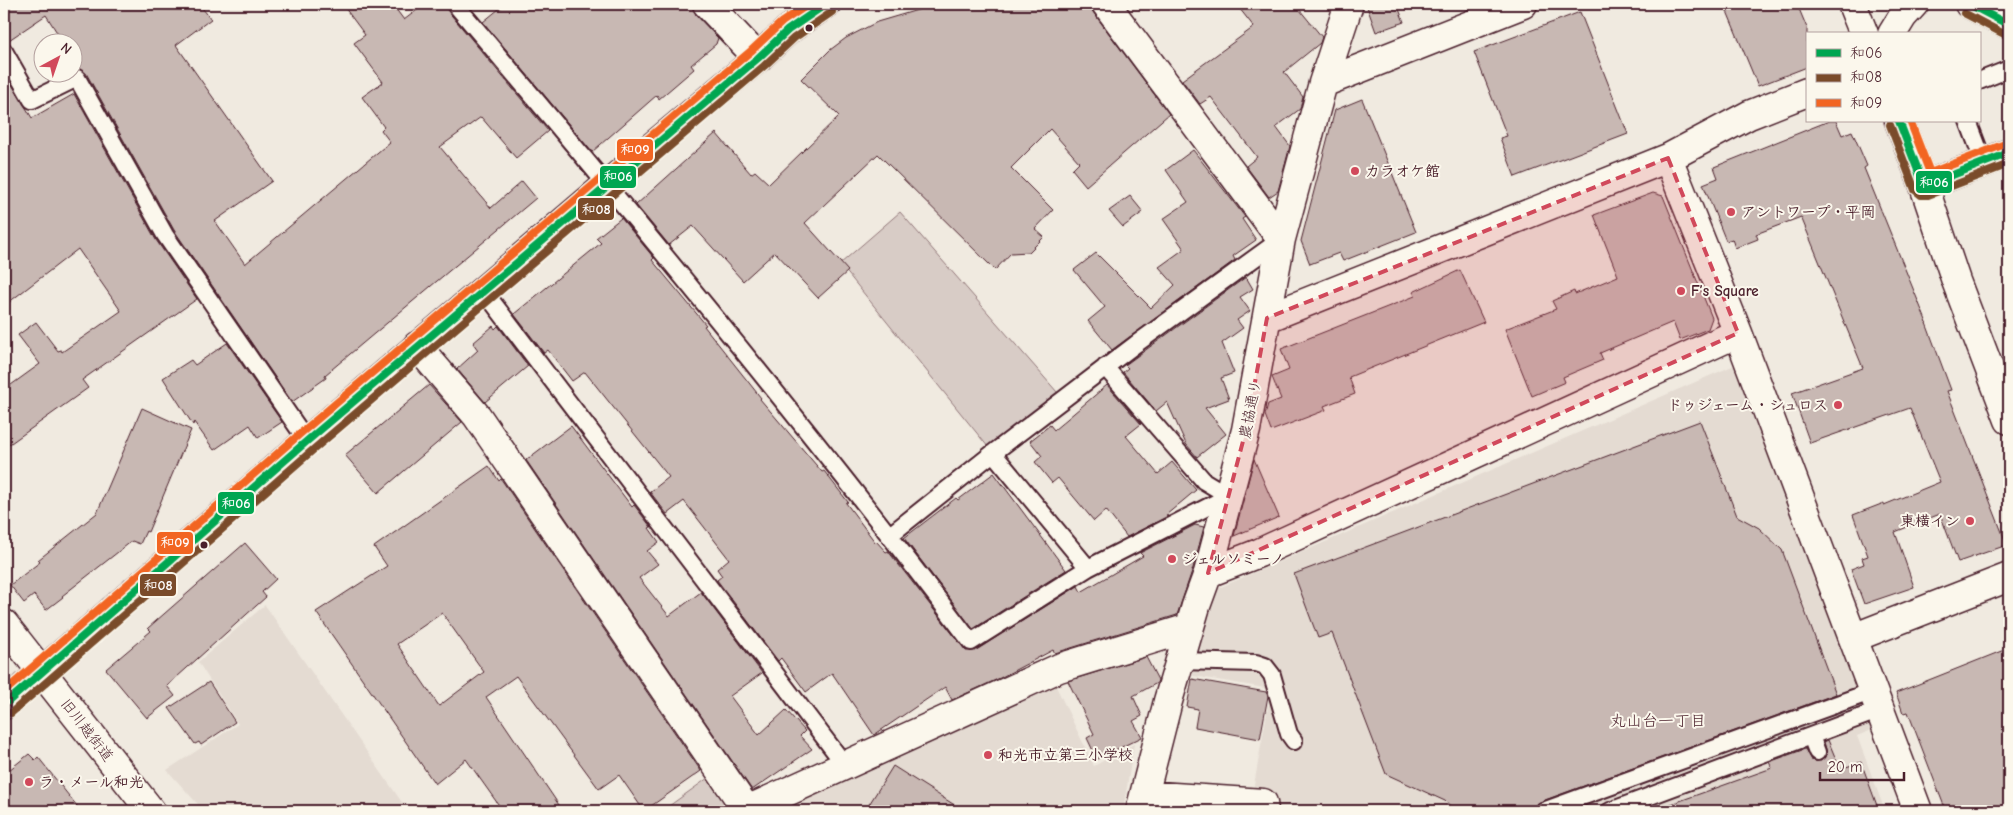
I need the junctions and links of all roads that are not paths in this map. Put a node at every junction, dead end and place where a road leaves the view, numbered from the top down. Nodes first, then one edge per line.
1 (455, 4) edge
2 (708, 4) edge
3 (826, 4) edge
4 (1106, 4) edge
5 (1349, 4) edge
6 (1523, 4) edge
7 (1852, 4) edge
8 (1914, 4) edge
9 (1969, 4) edge
10 (2009, 25) edge
11 (1863, 32) edge
12 (1893, 32) edge
13 (4, 51) edge
14 (758, 58) junction
15 (2009, 70) edge
16 (1980, 82) edge
17 (1322, 83) junction
18 (1806, 92) edge
19 (1899, 122) edge
20 (1968, 122) edge
21 (2009, 153) edge
22 (1668, 158) junction
23 (1984, 163) junction
24 (608, 184) junction
25 (1924, 186) junction
26 (1281, 239) junction
27 (484, 291) junction
28 (1267, 318) junction
29 (1738, 333) junction
30 (418, 346) junction
31 (1105, 368) junction
32 (2007, 406) edge
33 (306, 441) junction
34 (993, 453) junction
35 (1229, 496) junction
36 (890, 535) junction
37 (1088, 568) junction
38 (1208, 574) junction
39 (2009, 576) edge
40 (4, 624) edge
41 (1189, 628) junction
42 (1853, 638) junction
43 (1180, 661) junction
44 (42, 673) junction
45 (1876, 700) junction
46 (4, 705) edge
47 (1294, 741) dead end
48 (845, 766) junction
49 (1142, 803) edge
50 (151, 811) edge
51 (746, 811) edge
52 (1264, 811) edge
53 (1543, 811) edge
54 (1610, 811) edge
55 (1918, 811) edge

1 - 24 lane
2 - 14 street
3 - 14 street
4 - 26 street
5 - 17 street, 農協通り
6 - 17 street
7 - 11 street
8 - 12 street
9 - 10 street
13 - 33 lane
14 - 24 street
15 - 16 lane
17 - 26 street, 農協通り
18 - 22 street
19 - 25 street
20 - 23 lane
21 - 23 street
22 - 28 street
22 - 29 street
23 - 25 street
24 - 27 street
24 - 36 lane
25 - 32 street
26 - 28 street, 農協通り
26 - 31 lane
27 - 30 street
27 - 48 lane
28 - 35 street, 農協通り
29 - 38 street
29 - 42 street
30 - 33 street
30 - 51 street
31 - 34 lane
31 - 35 lane
33 - 44 street
34 - 36 lane
34 - 37 lane
35 - 37 lane
35 - 38 street, 農協通り
36 - 37 lane
38 - 41 street, 農協通り
39 - 42 street
40 - 44 street, 旧川越街道
41 - 43 street, 農協通り
41 - 48 street
42 - 45 street
43 - 47 lane
43 - 49 street, 農協通り
44 - 46 street
44 - 50 street, 旧川越街道
45 - 53 lane
45 - 54 lane
45 - 55 street
48 - 51 street
49 - 52 street

